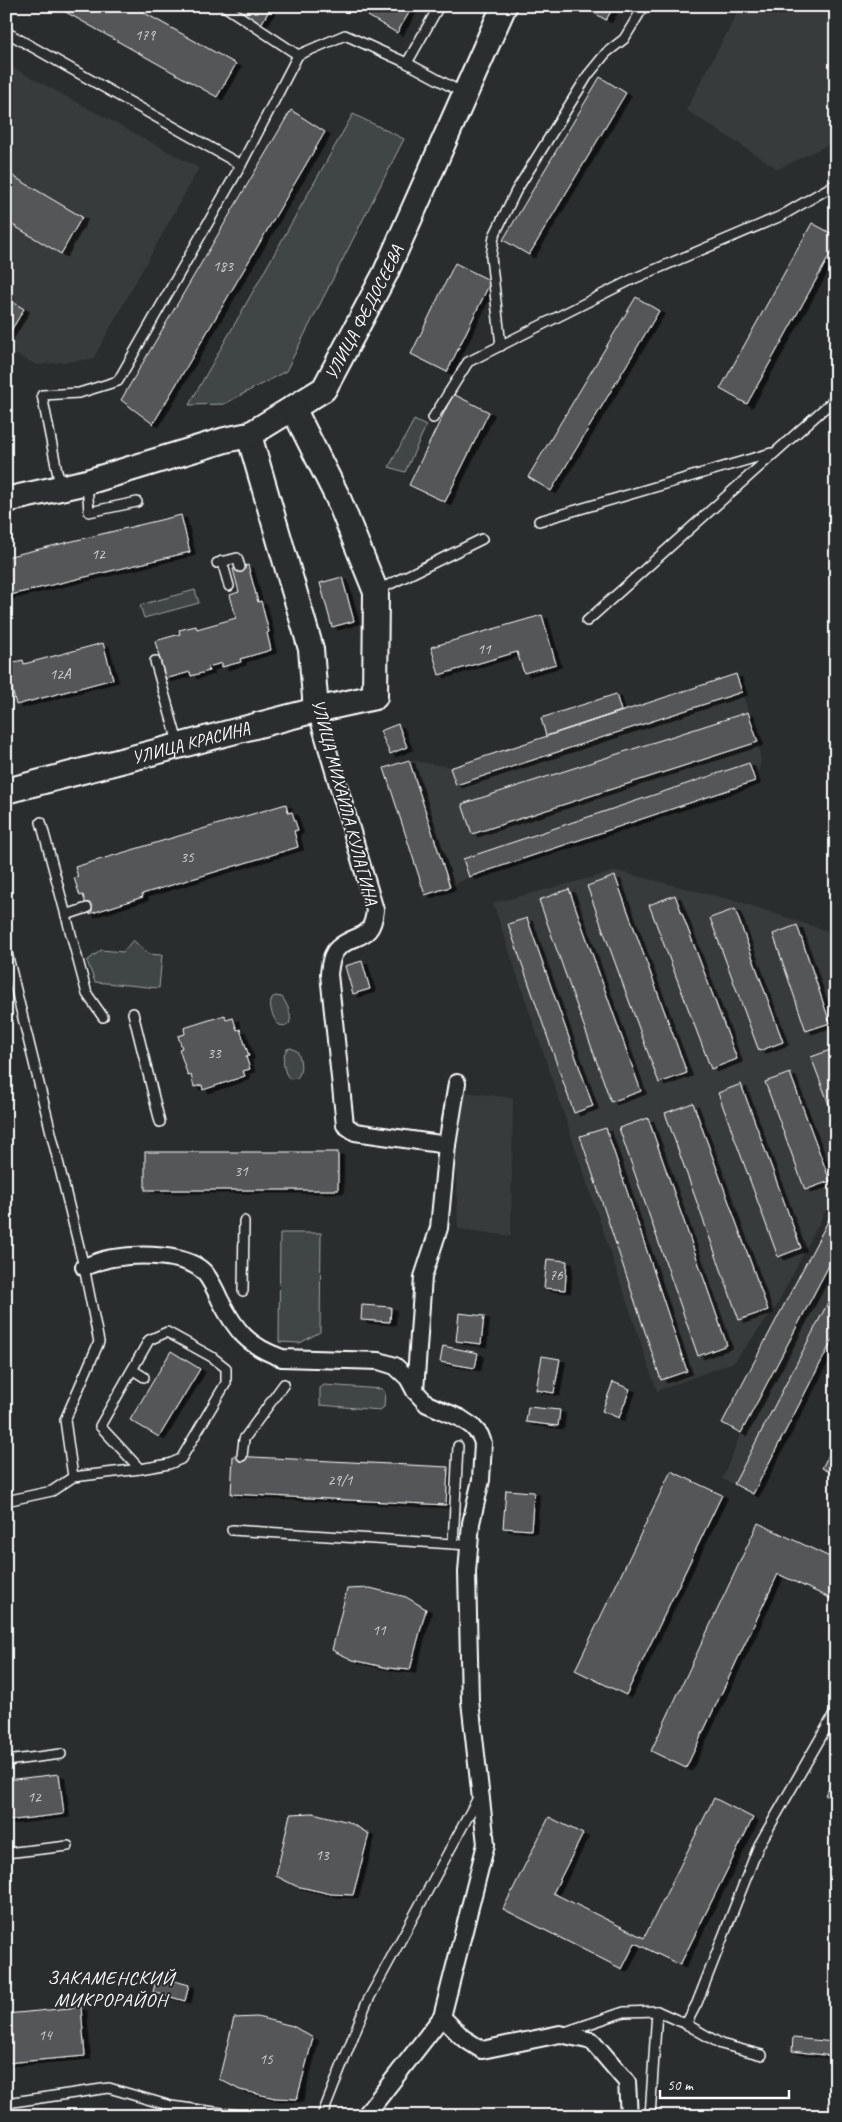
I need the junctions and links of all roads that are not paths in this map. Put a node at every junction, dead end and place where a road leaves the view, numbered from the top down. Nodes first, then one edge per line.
1 (224, 6) edge
2 (439, 6) edge
3 (504, 6) edge
4 (644, 6) edge
5 (6, 32) edge
6 (298, 55) junction
7 (407, 63) junction
8 (464, 93) junction
9 (241, 165) junction
10 (836, 184) edge
11 (500, 346) junction
12 (836, 398) edge
13 (294, 408) junction
14 (433, 418) dead end
15 (249, 436) junction
16 (775, 452) junction
17 (87, 482) junction
18 (61, 488) junction
19 (6, 500) edge
20 (137, 502) dead end
21 (539, 521) dead end
22 (482, 539) dead end
23 (240, 567) dead end
24 (229, 586) dead end
25 (376, 592) junction
26 (587, 621) dead end
27 (156, 661) dead end
28 (316, 710) junction
29 (179, 746) junction
30 (6, 791) edge
31 (41, 822) dead end
32 (88, 908) dead end
33 (66, 915) junction
34 (6, 949) edge
35 (133, 1013) dead end
36 (103, 1017) dead end
37 (457, 1083) dead end
38 (160, 1122) dead end
39 (447, 1145) junction
40 (244, 1222) dead end
41 (84, 1268) junction
42 (243, 1291) dead end
43 (133, 1370) junction
44 (144, 1377) dead end
45 (284, 1384) dead end
46 (415, 1391) junction
47 (458, 1446) dead end
48 (242, 1456) dead end
49 (140, 1469) junction
50 (73, 1477) junction
51 (6, 1501) edge
52 (232, 1530) dead end
53 (461, 1544) junction
54 (836, 1711) edge
55 (61, 1754) dead end
56 (6, 1761) edge
57 (480, 1794) junction
58 (68, 1846) dead end
59 (6, 1853) edge
60 (657, 2011) junction
61 (442, 2017) junction
62 (686, 2024) junction
63 (560, 2034) junction
64 (762, 2055) dead end
65 (6, 2103) edge
66 (244, 2116) edge
67 (322, 2116) edge
68 (365, 2116) edge
69 (629, 2116) edge
70 (650, 2116) edge

1 - 6 lane
2 - 7 lane
3 - 8 street, УЛИЦА ФЕДОСЕЕВА
4 - 11 lane
5 - 9 lane
6 - 7 lane
6 - 9 lane
7 - 8 lane
8 - 13 street, УЛИЦА ФЕДОСЕЕВА
9 - 18 lane
10 - 11 lane
11 - 14 lane
12 - 16 lane
13 - 15 street, УЛИЦА ФЕДОСЕЕВА
13 - 25 street
15 - 17 street, УЛИЦА ФЕДОСЕЕВА
15 - 28 street, УЛИЦА МИХАИЛА КУЛАГИНА
16 - 21 lane
16 - 26 lane
17 - 18 street, УЛИЦА ФЕДОСЕЕВА
17 - 20 lane
18 - 19 street, УЛИЦА ФЕДОСЕЕВА
22 - 25 lane
23 - 24 lane
25 - 28 street, УЛИЦА КРАСИНА
27 - 29 lane
28 - 29 street, УЛИЦА КРАСИНА
28 - 39 street, УЛИЦА МИХАИЛА КУЛАГИНА
29 - 30 street, УЛИЦА КРАСИНА
31 - 33 lane
32 - 33 lane
33 - 36 lane
34 - 41 lane
35 - 38 lane
37 - 39 street
39 - 46 street
40 - 42 lane
41 - 46 street
41 - 50 lane
43 - 44 lane
43 - 49 lane
43 - 49 lane
45 - 48 lane
46 - 53 street
47 - 53 lane
49 - 50 lane
50 - 51 lane
52 - 53 lane
53 - 57 street
54 - 62 lane
55 - 56 lane
57 - 61 street
57 - 67 lane
58 - 59 lane
60 - 62 lane
60 - 63 lane
60 - 70 lane
61 - 63 street
61 - 68 street
62 - 64 lane
63 - 69 street
65 - 66 lane

